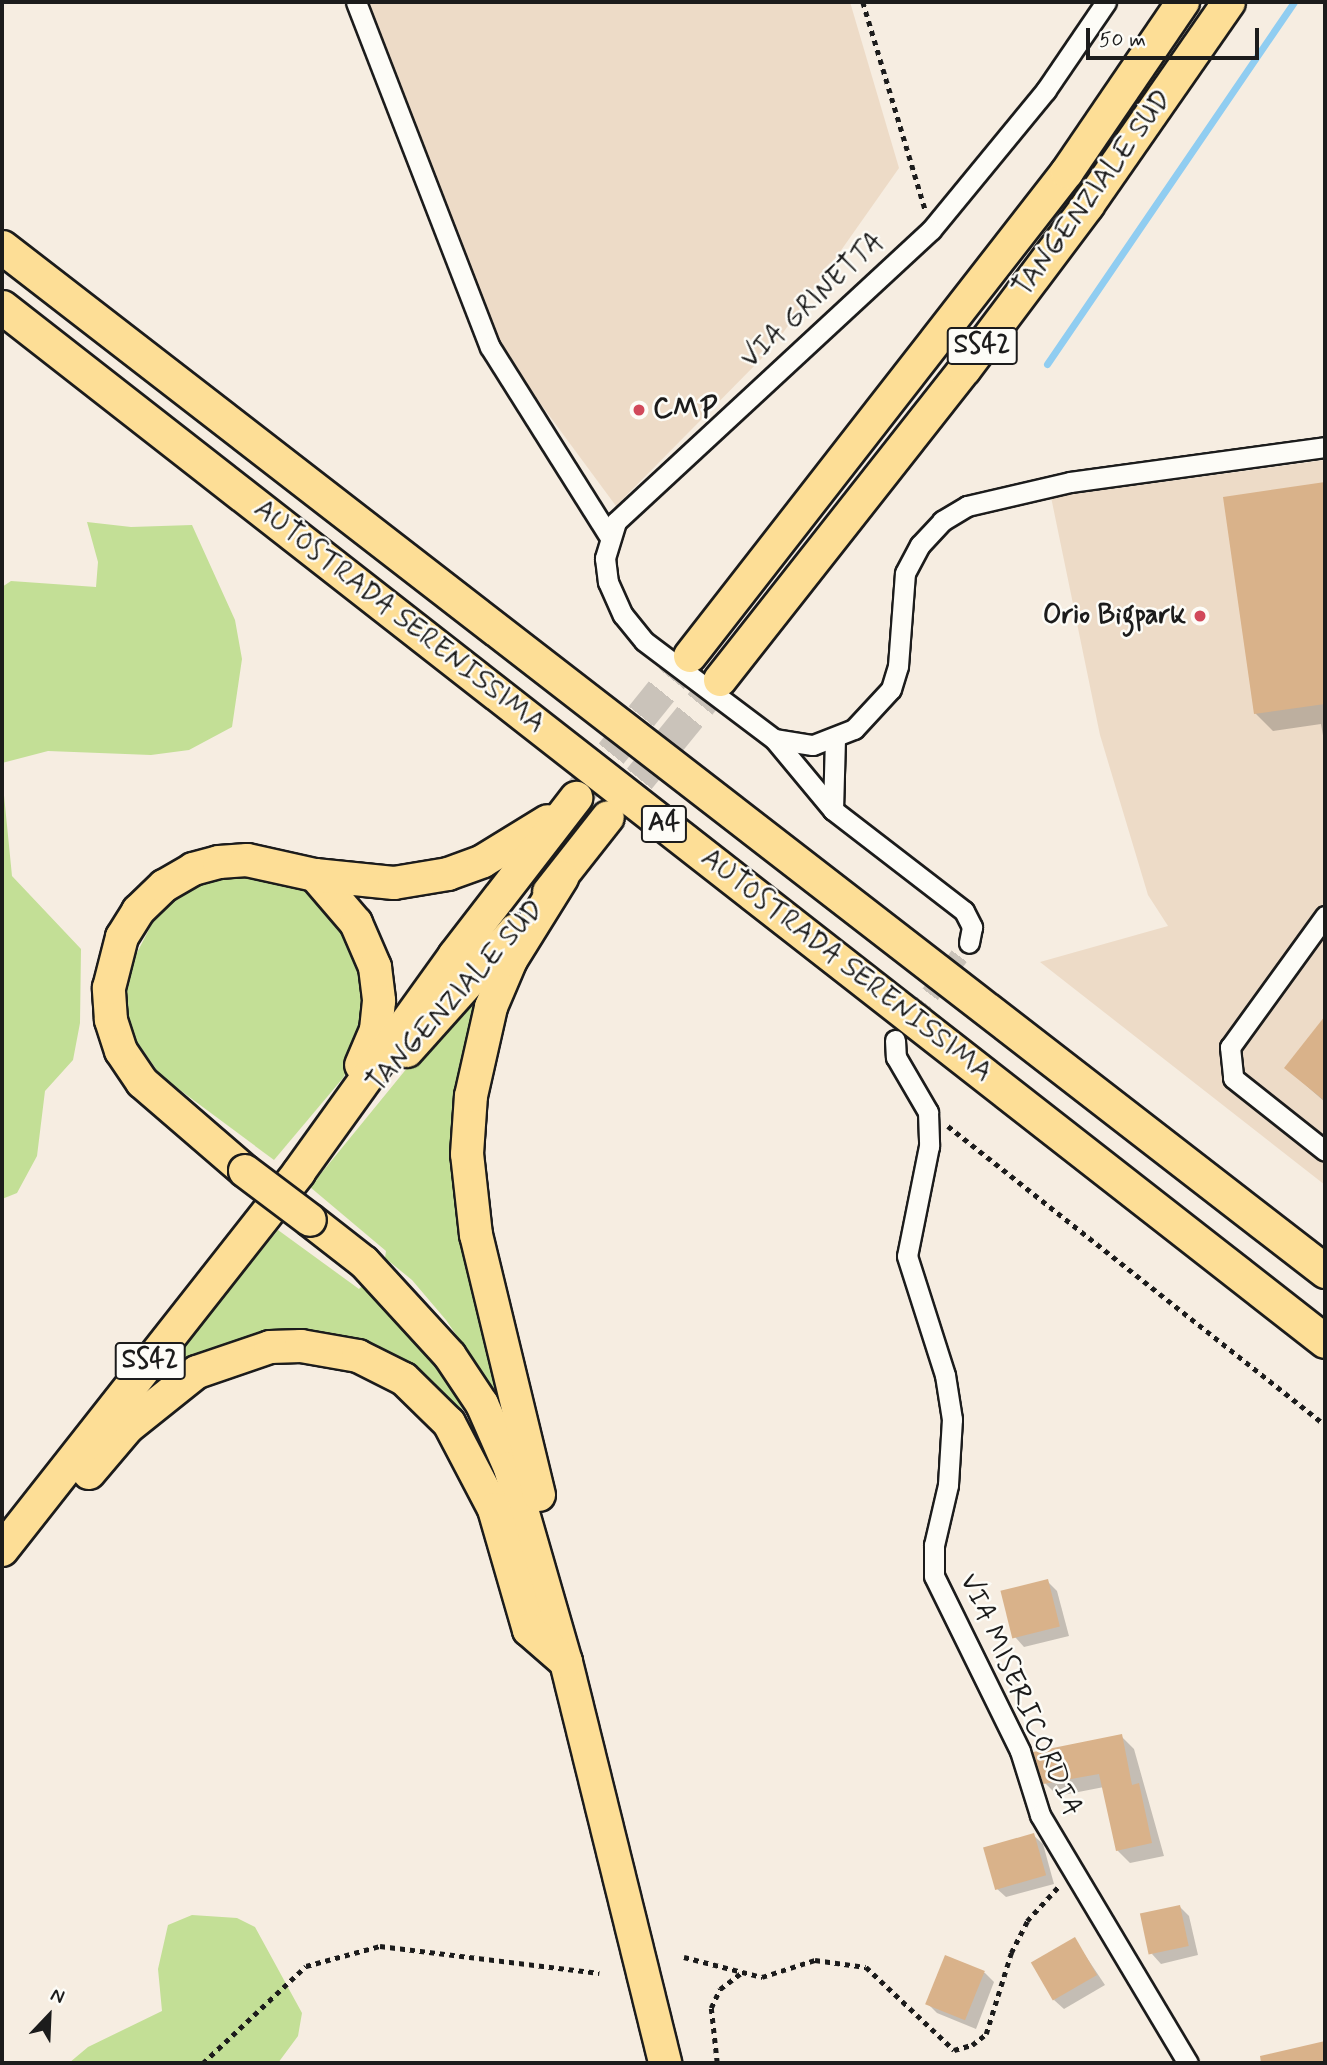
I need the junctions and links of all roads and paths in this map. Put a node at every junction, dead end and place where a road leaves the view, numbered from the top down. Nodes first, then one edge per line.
1 (356, 2) edge
2 (863, 2) edge
3 (1106, 2) edge
4 (1182, 2) edge
5 (1229, 2) edge
6 (931, 230) junction
7 (2, 247) edge
8 (2, 307) edge
9 (1325, 447) edge
10 (609, 536) junction
11 (690, 656) tunnel mouth
12 (720, 680) tunnel mouth
13 (774, 739) junction
14 (835, 740) junction
15 (833, 810) junction
16 (608, 817) tunnel mouth
17 (315, 875) junction
18 (562, 878) junction
19 (1325, 916) edge
20 (969, 943) dead end
21 (895, 1040) dead end
22 (930, 1123) junction
23 (1325, 1151) edge
24 (299, 1172) junction
25 (1325, 1271) edge
26 (1325, 1341) edge
27 (1325, 1425) edge
28 (2, 1550) edge
29 (2, 1570) edge
30 (566, 1662) junction
31 (1073, 1871) junction
32 (684, 1957) dead end
33 (599, 1973) dead end
34 (741, 1973) junction
35 (203, 2063) edge
36 (666, 2063) edge
37 (717, 2063) edge
38 (1188, 2063) edge

1 - 10 street
2 - 6 path
3 - 6 street, VIA GRINETTA
4 - 11 highway, TANGENZIALE SUD / SS42
5 - 12 highway, TANGENZIALE SUD / SS42
6 - 10 street, VIA GRINETTA
7 - 25 highway, AUTOSTRADA SERENISSIMA / A4
8 - 26 highway, AUTOSTRADA SERENISSIMA / A4
9 - 14 street
10 - 13 street
13 - 14 street
13 - 15 street
14 - 15 street
15 - 20 street
16 - 18 highway, TANGENZIALE SUD / SS42
17 - 24 highway
17 - 24 highway, TANGENZIALE SUD / SS42
17 - 30 highway, bridge
18 - 24 highway, TANGENZIALE SUD / SS42
18 - 30 highway
19 - 23 street
21 - 22 street
22 - 27 path
22 - 31 street, VIA MISERICORDIA
24 - 28 highway, TANGENZIALE SUD / SS42
29 - 30 highway
30 - 36 highway
31 - 34 path
31 - 38 street, VIA MISERICORDIA
32 - 34 path
33 - 35 path
34 - 37 path

